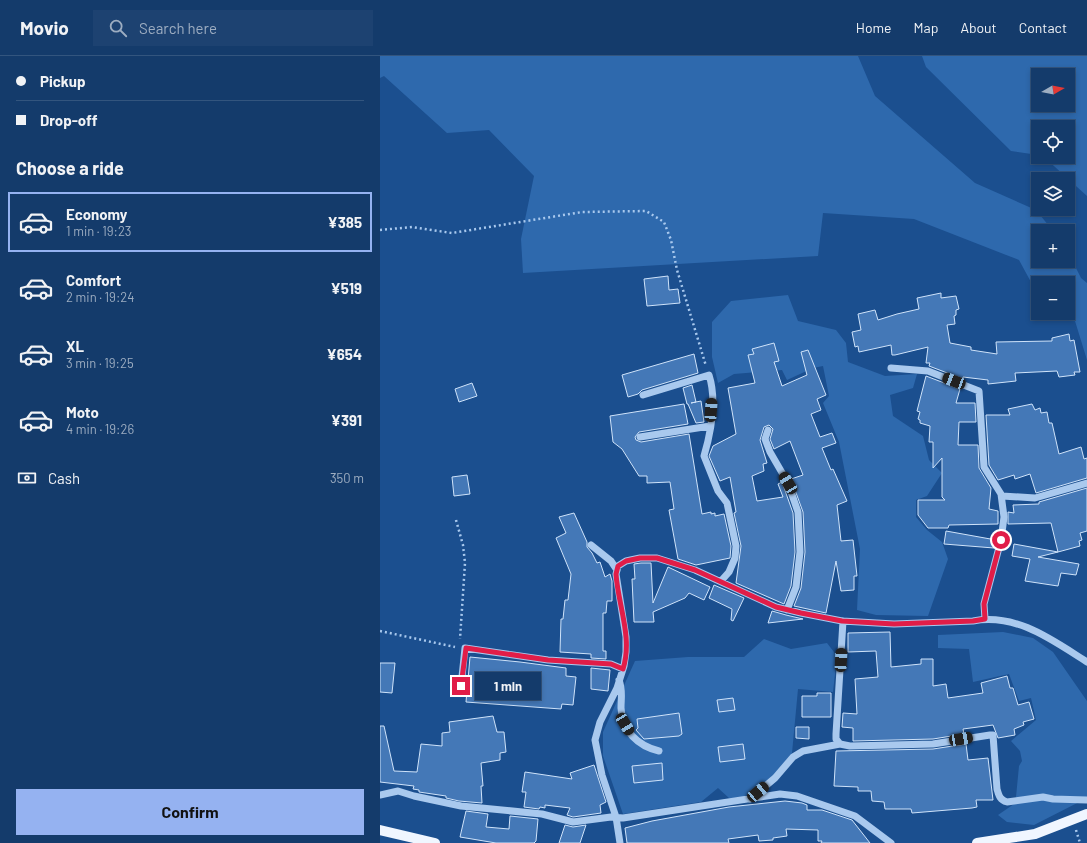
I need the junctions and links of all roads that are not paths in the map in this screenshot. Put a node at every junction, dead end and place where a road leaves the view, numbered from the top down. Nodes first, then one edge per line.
1 (891, 368) dead end
2 (643, 396) dead end
3 (710, 426) junction
4 (768, 430) dead end
5 (640, 437) dead end
6 (1087, 483) edge
7 (1002, 496) junction
8 (591, 545) dead end
9 (617, 570) junction
10 (721, 581) junction
11 (787, 610) junction
12 (985, 619) junction
13 (843, 621) junction
14 (1087, 662) edge
15 (623, 669) junction
16 (619, 680) junction
17 (461, 686) dead end
18 (840, 744) junction
19 (660, 751) dead end
20 (380, 795) edge
21 (750, 800) junction
22 (1087, 800) edge
23 (1087, 814) edge
24 (616, 817) junction
25 (380, 830) edge
26 (434, 843) edge
27 (620, 843) edge
28 (891, 843) edge
29 (977, 843) edge

1 - 7 street
2 - 3 street
3 - 5 street
3 - 10 street
4 - 11 street
6 - 7 street
7 - 12 street
8 - 9 street
9 - 10 street
9 - 15 street
10 - 11 street
11 - 13 street
12 - 13 street
12 - 14 street
13 - 18 street
15 - 16 street
15 - 17 street
16 - 19 street
16 - 24 street
18 - 21 street
18 - 22 street
20 - 24 street
21 - 24 street
21 - 28 street
23 - 29 main road
24 - 27 street
25 - 26 main road

